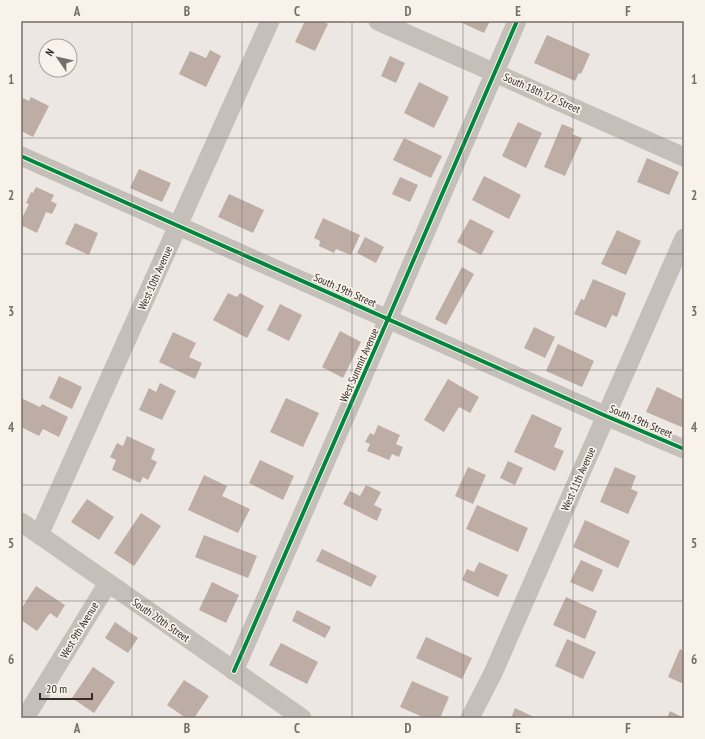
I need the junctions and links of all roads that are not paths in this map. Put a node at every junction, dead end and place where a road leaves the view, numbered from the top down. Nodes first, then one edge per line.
1 (270, 21) edge
2 (378, 21) edge
3 (517, 21) edge
4 (495, 73) junction
5 (21, 156) edge
6 (684, 157) edge
7 (178, 226) junction
8 (684, 238) edge
9 (388, 319) junction
10 (606, 416) junction
11 (684, 449) edge
12 (21, 522) edge
13 (39, 535) junction
14 (108, 583) junction
15 (234, 671) junction
16 (25, 718) edge
17 (302, 718) edge
18 (470, 718) edge

1 - 7 street, West 10th Avenue
2 - 4 street, South 18th 1/2 Street
3 - 4 street, West Summit Avenue
4 - 6 street, South 18th 1/2 Street
4 - 9 street, West Summit Avenue
5 - 7 street, South 19th Street
7 - 9 street, South 19th Street
7 - 13 street, West 10th Avenue
8 - 10 street, West 11th Avenue
9 - 10 street, South 19th Street
9 - 15 street, West Summit Avenue
10 - 11 street, South 19th Street
10 - 18 street, West 11th Avenue
12 - 13 street, South 20th Street
13 - 14 street, South 20th Street
14 - 15 street, South 20th Street
14 - 16 street, West 9th Avenue
15 - 17 street, South 20th Street

